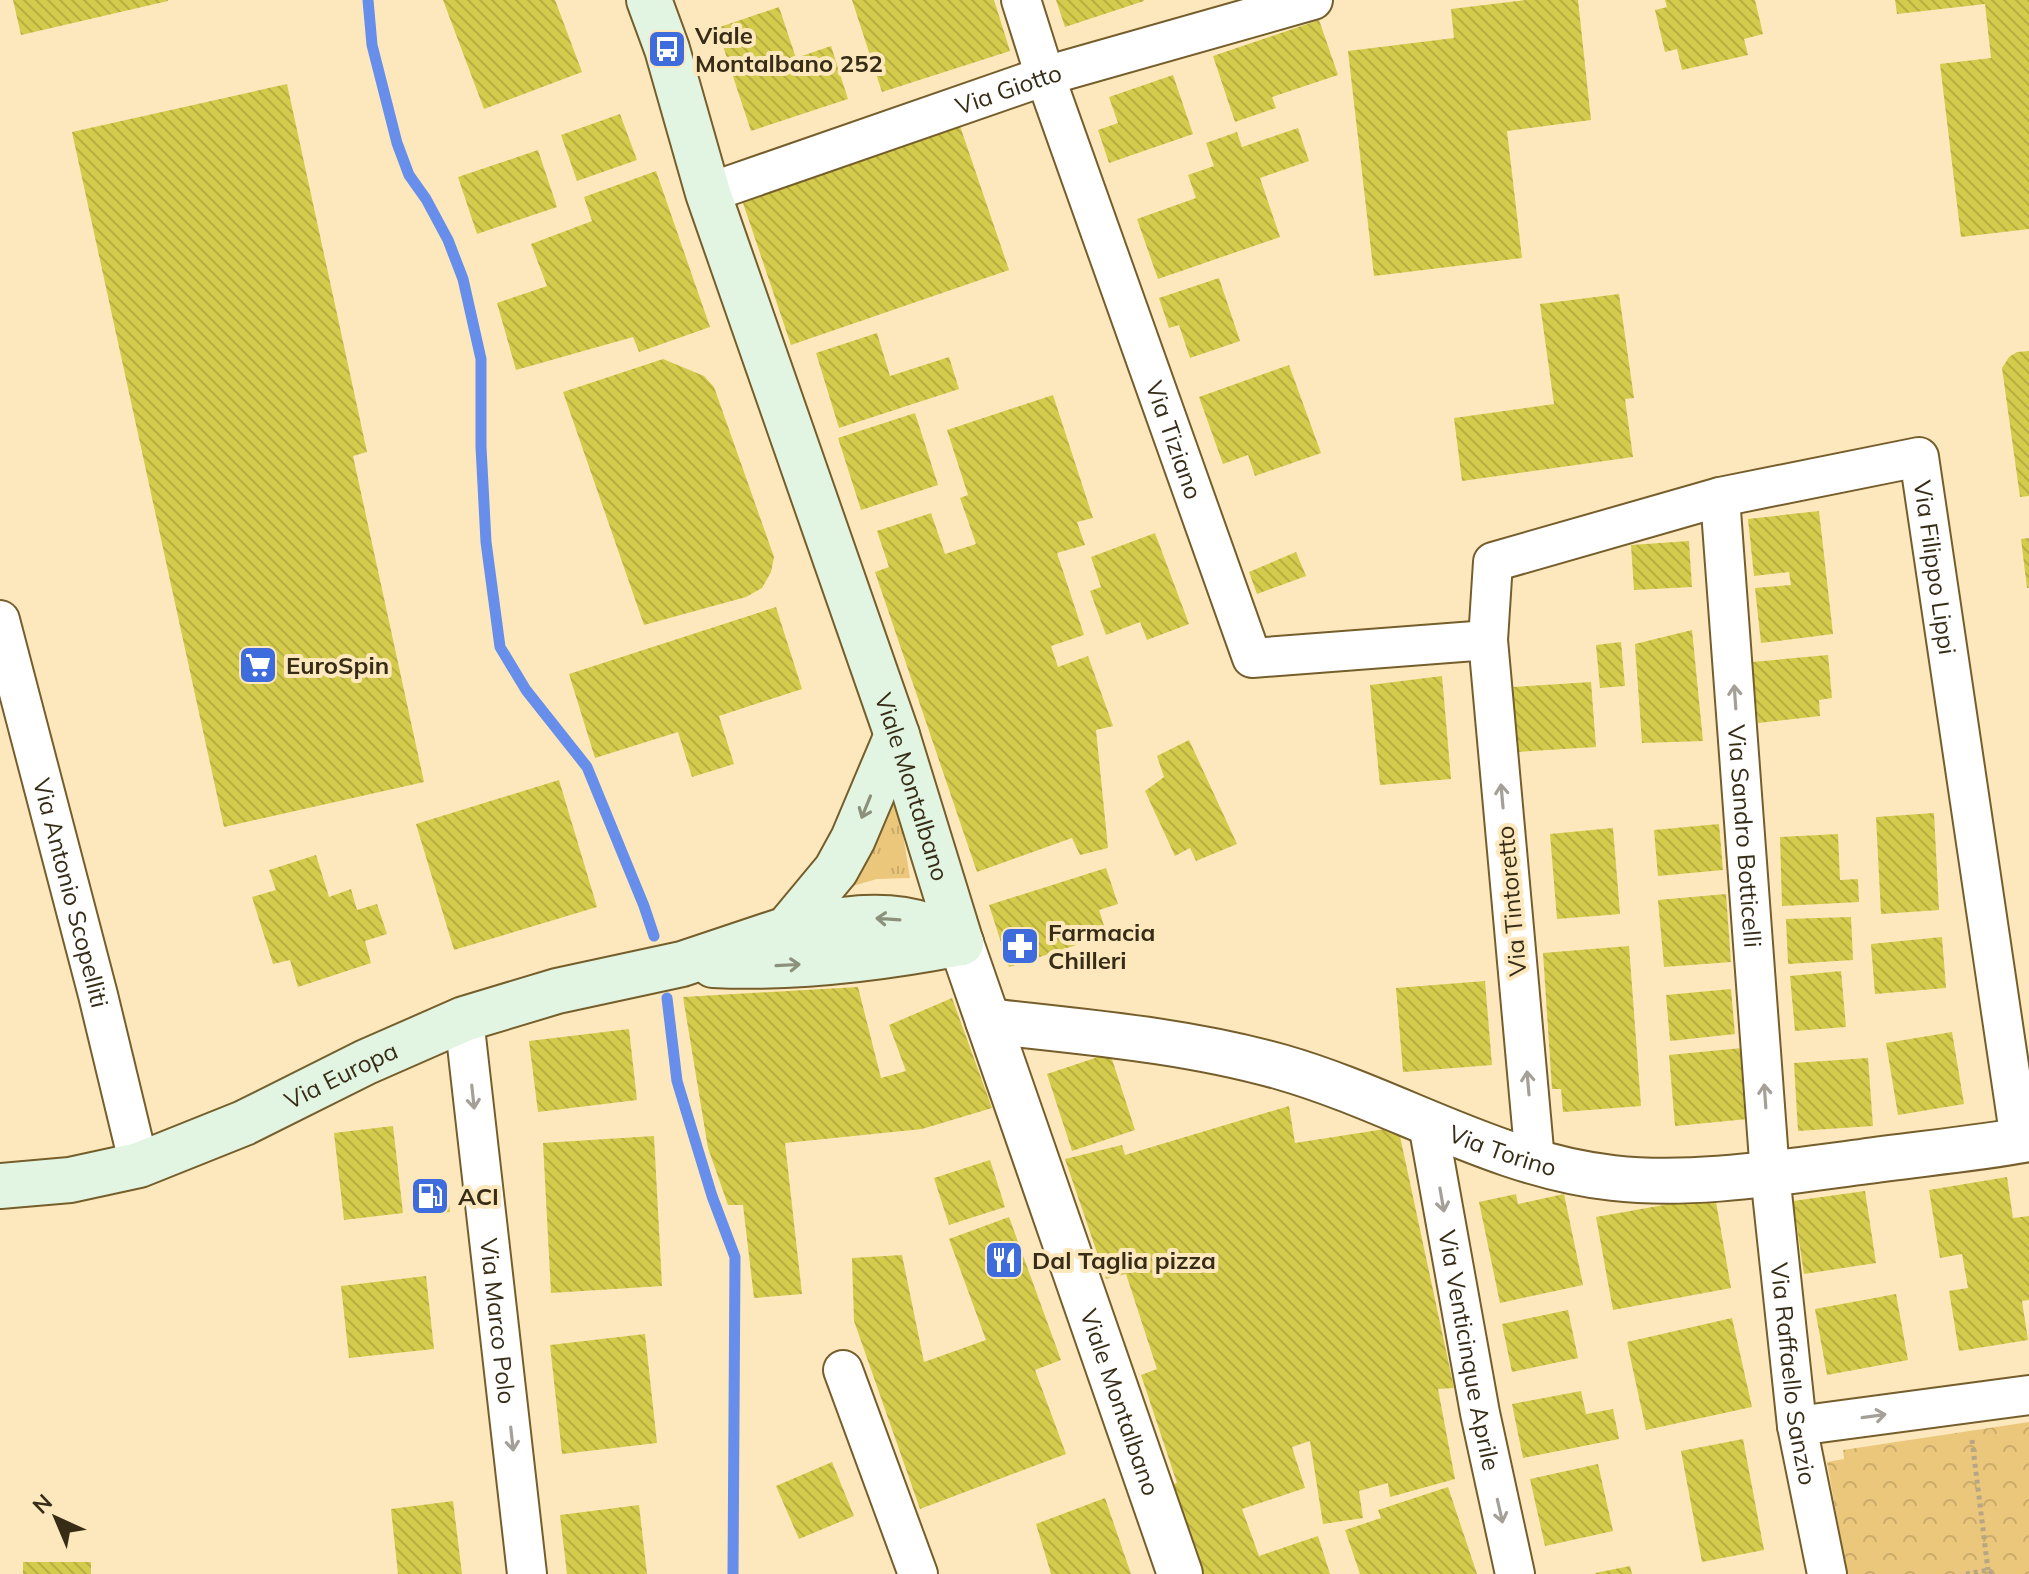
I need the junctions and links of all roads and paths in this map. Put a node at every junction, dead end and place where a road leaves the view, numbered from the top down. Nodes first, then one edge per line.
1 (649, 0) edge
2 (1021, 0) edge
3 (1313, 0) edge
4 (1045, 76) junction
5 (708, 193) junction
6 (1720, 497) junction
7 (0, 620) edge
8 (1488, 640) junction
9 (897, 735) junction
10 (787, 929) junction
11 (961, 943) junction
12 (682, 964) junction
13 (464, 1019) junction
14 (988, 1021) junction
15 (1428, 1124) junction
16 (2025, 1140) edge
17 (1535, 1161) junction
18 (139, 1165) junction
19 (1770, 1174) junction
20 (0, 1186) edge
21 (843, 1370) dead end
22 (2029, 1395) edge
23 (1968, 1404) junction
24 (1797, 1426) junction
25 (1991, 1572) edge
26 (527, 1574) edge
27 (918, 1574) edge
28 (1180, 1574) edge
29 (1515, 1574) edge
30 (1827, 1574) edge
31 (1966, 1574) edge

1 - 5 main road, Viale Montalbano
2 - 4 street, Via Tiziano
3 - 4 street, Via Giotto
4 - 5 street, Via Giotto
4 - 8 street, Via Tiziano
5 - 9 main road, Viale Montalbano
6 - 8 street, Via Filippo Lippi
6 - 16 street, Via Filippo Lippi
19 -> 6 street, Via Sandro Botticelli
7 - 18 street, Via Antonio Scopelliti
17 -> 8 street, Via Tintoretto
9 -> 10 main road
9 - 11 main road, Viale Montalbano
11 -> 10 main road
10 - 12 main road
12 -> 11 main road
11 - 14 street, Viale Montalbano
12 - 13 main road, Via Europa
13 - 18 main road, Via Europa
13 -> 26 street, Via Marco Polo
14 - 15 street, Via Torino
14 - 28 street, Viale Montalbano
15 - 17 street, Via Torino
15 -> 29 street, Via Venticinque Aprile
16 - 19 street, Via Torino
17 - 19 street, Via Torino
18 - 20 main road, Via Europa
19 - 24 street, Via Raffaello Sanzio
21 - 27 street
22 - 23 street
24 -> 23 street
23 - 25 path
24 - 30 street, Via Raffaello Sanzio
25 - 31 path

